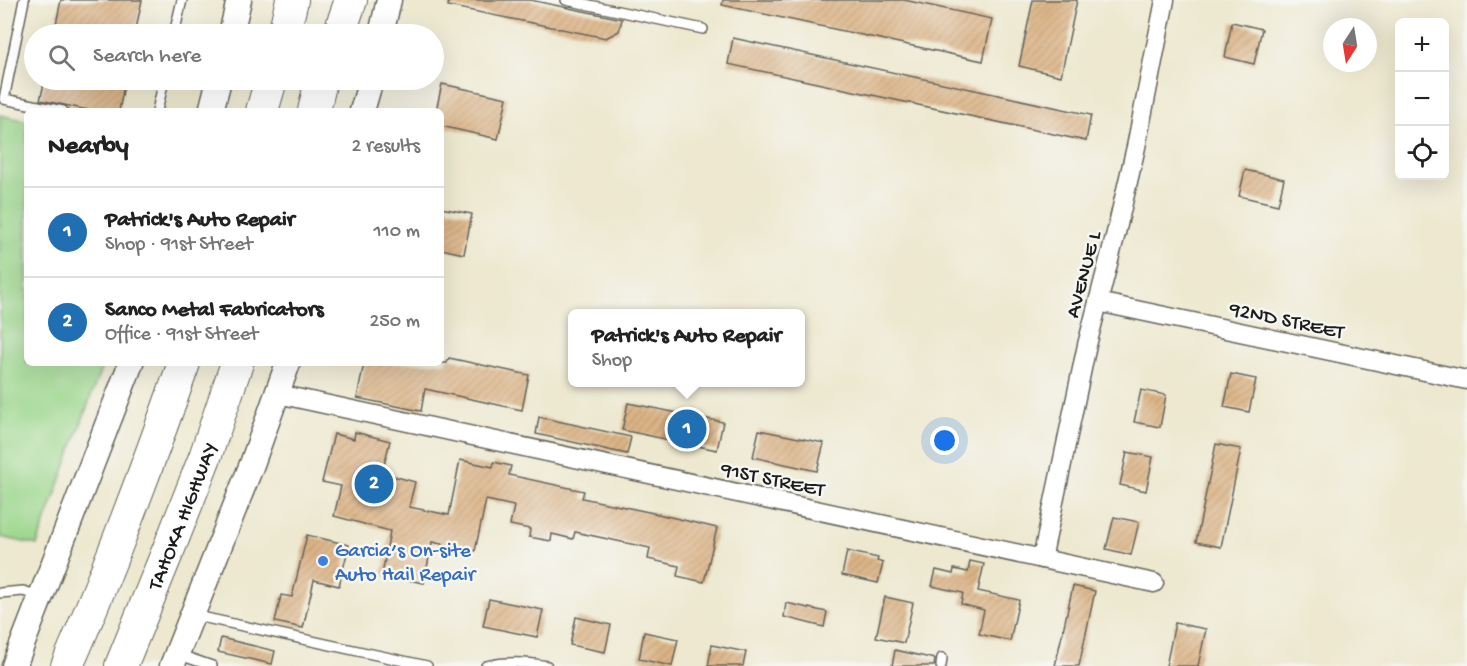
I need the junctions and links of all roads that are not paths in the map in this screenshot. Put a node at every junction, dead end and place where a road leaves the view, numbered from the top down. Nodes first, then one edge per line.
1 (24, 0) edge
2 (182, 0) edge
3 (239, 0) edge
4 (286, 0) edge
5 (292, 0) edge
6 (341, 0) edge
7 (351, 0) edge
8 (389, 0) edge
9 (566, 0) edge
10 (1165, 0) edge
11 (176, 24) edge
12 (233, 24) edge
13 (284, 24) edge
14 (286, 24) edge
15 (335, 24) edge
16 (343, 24) edge
17 (383, 24) edge
18 (703, 29) dead end
19 (162, 90) edge
20 (216, 90) edge
21 (268, 90) edge
22 (368, 90) edge
23 (48, 108) edge
24 (158, 108) edge
25 (212, 108) edge
26 (263, 108) edge
27 (363, 108) edge
28 (1098, 302) junction
29 (130, 366) edge
30 (183, 366) edge
31 (236, 366) edge
32 (287, 366) edge
33 (1467, 380) edge
34 (278, 394) junction
35 (1042, 559) junction
36 (1154, 583) dead end
37 (0, 593) edge
38 (40, 597) junction
39 (192, 615) junction
40 (174, 660) edge
41 (14, 666) edge
42 (67, 666) edge
43 (121, 666) edge
44 (212, 666) edge
45 (427, 666) edge
46 (486, 666) edge
47 (547, 666) edge

1 - 23 lane
2 - 11 lane
3 - 12 main road
4 - 13 highway
5 - 14 highway
6 - 15 highway
7 - 16 highway
8 - 17 main road
9 - 18 lane
10 - 28 street, AVENUE L
19 - 24 lane
20 - 25 main road
21 - 26 highway
22 - 27 main road
28 - 33 street, 92ND STREET
28 - 35 street, AVENUE L
29 - 38 main road
30 - 42 highway
31 - 43 highway, TAHOKA HIGHWAY
32 - 34 main road
34 - 35 street, 91ST STREET
34 - 39 main road
35 - 36 street, 91ST STREET
37 - 38 lane
38 - 41 main road
39 - 40 main road
39 - 45 lane
40 - 44 lane
46 - 47 lane

